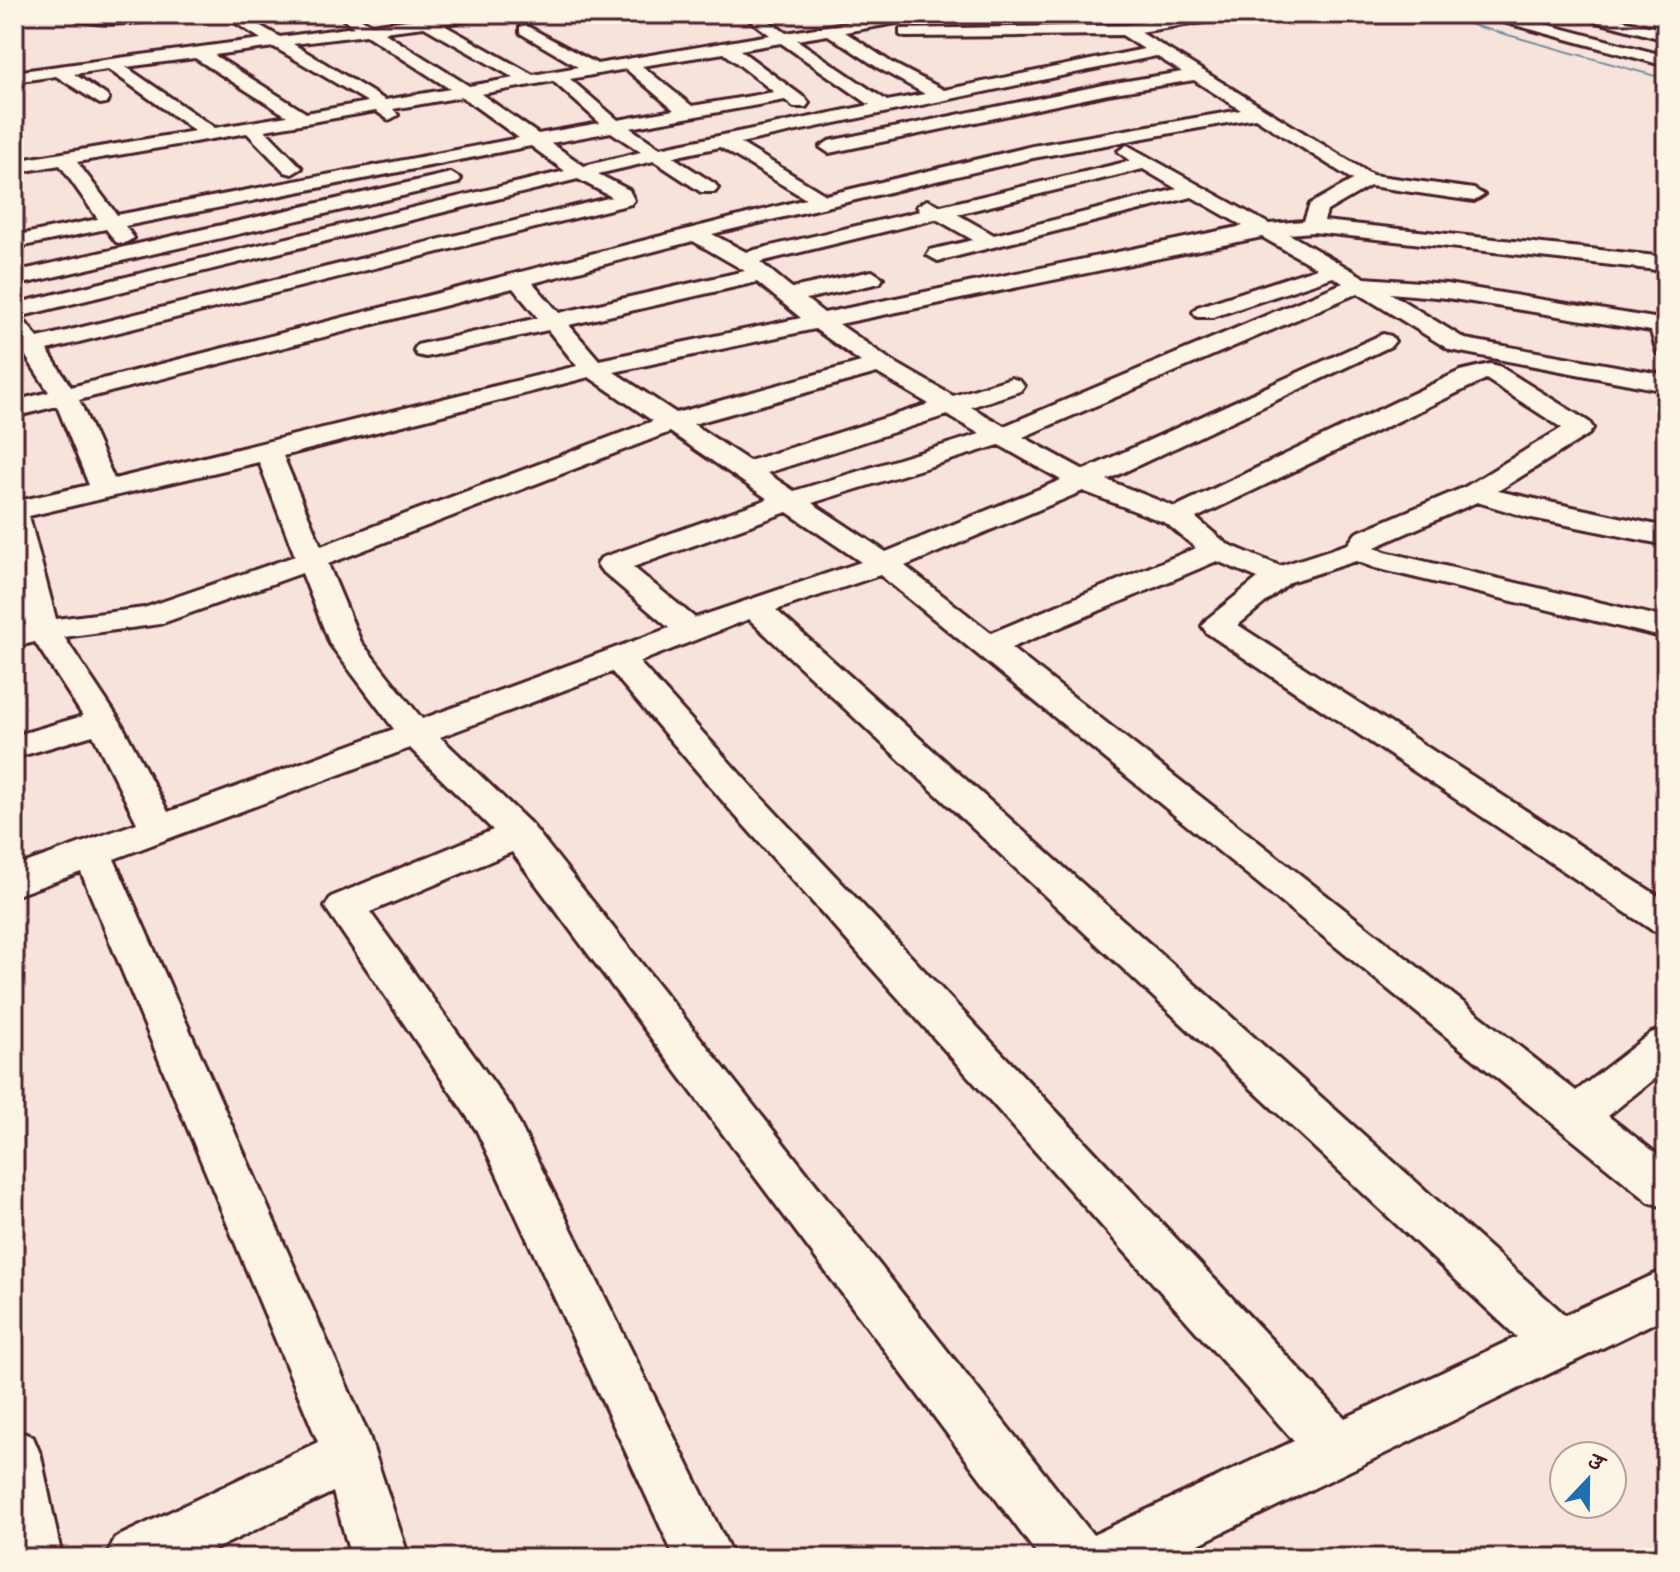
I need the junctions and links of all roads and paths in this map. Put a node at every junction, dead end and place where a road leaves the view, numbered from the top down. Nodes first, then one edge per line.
1 (72, 14) edge
2 (176, 14) edge
3 (229, 14) edge
4 (344, 14) edge
5 (485, 14) edge
6 (749, 14) edge
7 (925, 14) edge
8 (1104, 14) edge
9 (1490, 14) edge
10 (1582, 14) edge
11 (1216, 15) edge
12 (1648, 16) edge
13 (888, 19) junction
14 (991, 20) edge
15 (1610, 21) junction
16 (427, 22) junction
17 (828, 28) junction
18 (367, 30) junction
19 (525, 30) dead end
20 (1125, 30) junction
21 (905, 32) junction
22 (1666, 35) edge
23 (783, 36) junction
24 (280, 42) junction
25 (725, 46) junction
26 (1002, 51) dead end
27 (1156, 51) junction
28 (197, 52) junction
29 (913, 53) dead end
30 (1666, 61) edge
31 (628, 63) junction
32 (111, 64) junction
33 (593, 69) junction
34 (59, 71) junction
35 (556, 75) junction
36 (1196, 75) junction
37 (14, 77) edge
38 (530, 80) junction
39 (464, 90) junction
40 (789, 94) junction
41 (941, 95) junction
42 (100, 99) dead end
43 (744, 102) junction
44 (381, 106) junction
45 (884, 107) junction
46 (1258, 112) junction
47 (689, 113) junction
48 (304, 119) junction
49 (824, 120) junction
50 (396, 124) dead end
51 (614, 126) junction
52 (788, 127) junction
53 (252, 128) junction
54 (213, 135) junction
55 (1105, 138) junction
56 (536, 141) junction
57 (724, 141) junction
58 (829, 147) junction
59 (654, 155) junction
60 (559, 157) junction
61 (65, 159) junction
62 (530, 163) dead end
63 (1146, 163) junction
64 (14, 167) edge
65 (292, 168) dead end
66 (581, 173) junction
67 (472, 175) dead end
68 (1367, 180) junction
69 (890, 184) junction
70 (708, 188) dead end
71 (1196, 190) junction
72 (1474, 195) dead end
73 (822, 201) junction
74 (937, 212) junction
75 (110, 220) junction
76 (1313, 226) junction
77 (710, 228) dead end
78 (1266, 230) junction
79 (14, 242) edge
80 (992, 242) junction
81 (133, 253) junction
82 (938, 255) dead end
83 (1666, 264) edge
84 (753, 267) junction
85 (1335, 269) junction
86 (150, 277) junction
87 (872, 278) dead end
88 (14, 279) edge
89 (518, 279) junction
90 (1360, 284) junction
91 (787, 296) junction
92 (14, 311) edge
93 (1205, 312) dead end
94 (554, 321) junction
95 (819, 321) junction
96 (14, 324) edge
97 (1383, 341) dead end
98 (33, 346) junction
99 (1666, 348) edge
100 (426, 350) dead end
101 (880, 364) junction
102 (593, 369) junction
103 (1666, 383) edge
104 (1011, 386) dead end
105 (63, 397) junction
106 (955, 406) junction
107 (14, 409) edge
108 (673, 422) junction
109 (1002, 436) junction
110 (268, 452) junction
111 (745, 471) junction
112 (1083, 481) junction
113 (104, 489) junction
114 (1475, 493) junction
115 (790, 501) junction
116 (14, 512) edge
117 (1176, 517) junction
118 (1666, 536) edge
119 (1217, 550) junction
120 (1358, 550) junction
121 (314, 559) junction
122 (884, 564) junction
123 (1279, 576) junction
124 (754, 607) junction
125 (1666, 628) edge
126 (690, 630) junction
127 (29, 633) edge
128 (996, 643) dead end
129 (618, 659) junction
130 (103, 721) junction
131 (414, 732) junction
132 (14, 747) edge
133 (158, 828) junction
134 (519, 834) junction
135 (92, 853) junction
136 (14, 882) edge
137 (1666, 920) edge
138 (1666, 1045) edge
139 (1576, 1116) junction
140 (1666, 1188) edge
141 (1666, 1292) edge
142 (1558, 1342) junction
143 (1336, 1448) junction
144 (350, 1455) junction
145 (14, 1456) edge
146 (33, 1558) edge
147 (135, 1558) edge
148 (380, 1558) edge
149 (705, 1558) edge
150 (1075, 1558) edge
151 (1108, 1558) edge

1 - 2 street
3 - 24 street
4 - 18 street
5 - 16 street
6 - 23 street
7 - 13 street
8 - 14 street
9 - 30 street
10 - 15 street
11 - 20 street
12 - 15 street
13 - 17 street
13 - 21 street
14 - 20 street
14 - 21 street
14 - 26 street
15 - 22 street
16 - 18 street
16 - 38 street
17 - 23 street
17 - 41 street
18 - 24 street
18 - 39 street
19 - 33 street
20 - 27 street
21 - 29 street
23 - 25 street
23 - 45 street
24 - 28 street
24 - 44 street
25 - 31 street
25 - 40 street
27 - 36 street
27 - 41 street
28 - 32 street
28 - 48 street
31 - 33 street
31 - 47 street
32 - 34 street
32 - 54 street
33 - 35 street
34 - 37 street
34 - 42 street
35 - 38 street
35 - 51 street
36 - 46 street
36 - 58 street
38 - 39 street
39 - 44 street
39 - 56 street
40 - 43 street
40 - 49 street
41 - 45 street
43 - 47 street
43 - 52 street
44 - 48 street
44 - 50 street
45 - 49 street
46 - 55 street
46 - 68 street
47 - 51 street
48 - 53 street
49 - 52 street
51 - 56 street
51 - 59 street
52 - 57 street
52 - 58 street
53 - 54 street
53 - 65 street
54 - 61 street
55 - 63 street
55 - 69 street
56 - 60 street
56 - 75 street
57 - 59 street
57 - 73 street
58 - 69 street
59 - 66 street
59 - 70 street
60 - 62 street
60 - 66 street
61 - 64 street
61 - 75 street
63 - 71 street
63 - 74 street
66 - 86 street
66 - 98 street
67 - 81 street
68 - 72 street
68 - 76 street
69 - 73 street
69 - 74 street
71 - 78 street
71 - 80 street
73 - 77 street
74 - 80 street
74 - 84 street
75 - 79 street
75 - 81 street
76 - 78 street
76 - 83 street
78 - 85 street
78 - 95 street
80 - 82 street
81 - 86 street
81 - 88 street
84 - 89 street
84 - 91 street
84 - 94 street
85 - 90 street
85 - 93 street
86 - 92 street
87 - 91 street
89 - 94 street
89 - 105 street
90 - 99 street
90 - 103 street
90 - 109 street
91 - 95 street
94 - 100 street
94 - 102 street
95 - 101 street
95 - 102 street
96 - 98 street
97 - 112 street
98 - 105 street
101 - 106 street
101 - 108 street
102 - 108 street
102 - 110 street
104 - 106 street
105 - 107 street
105 - 113 street
106 - 109 street
106 - 111 street
108 - 111 street
108 - 121 street
109 - 112 street
109 - 115 street
110 - 113 street
110 - 121 street
111 - 115 street
112 - 117 street
112 - 122 street
113 - 116 street
114 - 117 street
114 - 118 street
114 - 120 street
115 - 122 street
115 - 126 street
116 - 127 street
117 - 119 street
119 - 123 street
119 - 128 street
120 - 123 street
120 - 125 street
121 - 127 street
121 - 131 street
122 - 124 street
122 - 139 street
123 - 137 street
124 - 126 street
124 - 142 street
126 - 129 street
127 - 130 street
129 - 131 street
129 - 143 street
130 - 132 street
130 - 133 street
131 - 133 street
131 - 134 street
133 - 135 street
134 - 149 street
134 - 150 street
135 - 136 street
135 - 144 street
138 - 139 street
139 - 140 street
141 - 142 street
142 - 143 street
143 - 151 street
144 - 147 street
144 - 148 street
145 - 146 street

